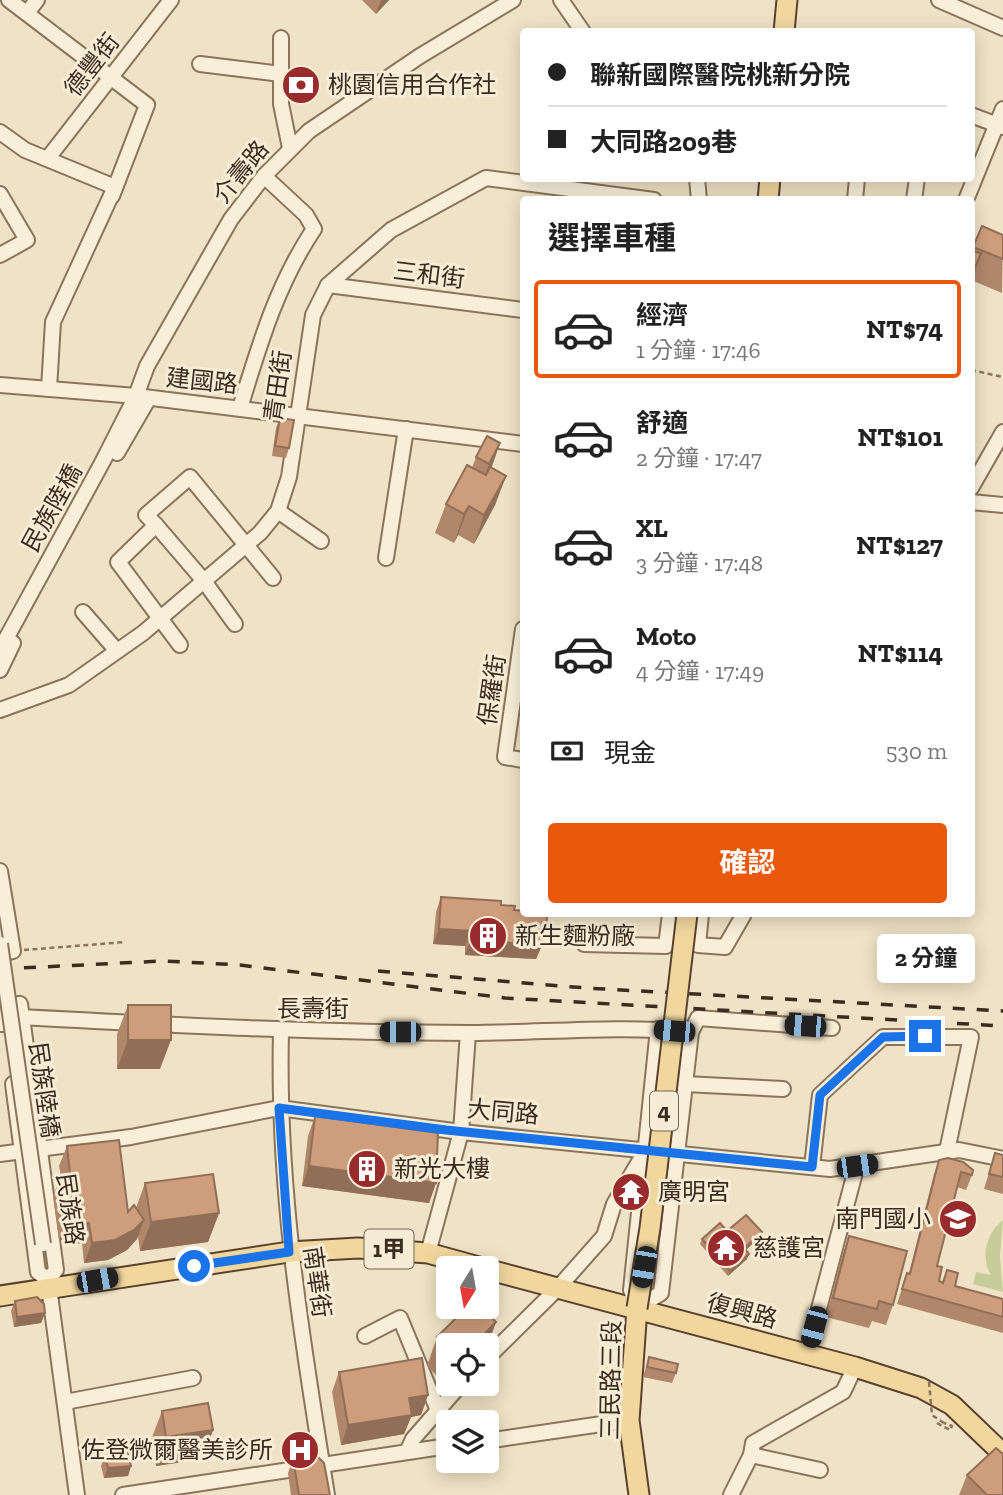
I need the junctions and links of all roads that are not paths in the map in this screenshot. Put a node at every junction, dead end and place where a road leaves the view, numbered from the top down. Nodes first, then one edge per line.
1 (9, 0) edge
2 (37, 0) edge
3 (171, 0) edge
4 (513, 0) edge
5 (561, 0) edge
6 (787, 0) edge
7 (939, 0) edge
8 (27, 13) junction
9 (580, 28) edge
10 (784, 28) edge
11 (1003, 28) edge
12 (281, 38) dead end
13 (200, 64) dead end
14 (281, 74) junction
15 (113, 76) junction
16 (1003, 109) edge
17 (975, 117) edge
18 (1000, 126) edge
19 (0, 132) edge
20 (290, 148) junction
21 (48, 158) junction
22 (264, 176) junction
23 (975, 179) edge
24 (520, 182) edge
25 (521, 182) edge
26 (583, 189) edge
27 (114, 192) junction
28 (0, 194) edge
29 (628, 196) edge
30 (0, 255) edge
31 (328, 285) junction
32 (520, 310) edge
33 (0, 385) edge
34 (49, 389) junction
35 (138, 397) junction
36 (240, 408) junction
37 (296, 415) junction
38 (406, 429) junction
39 (1003, 432) edge
40 (520, 444) edge
41 (103, 461) joint
42 (975, 481) edge
43 (975, 502) edge
44 (1003, 505) edge
45 (278, 510) junction
46 (156, 525) junction
47 (321, 541) dead end
48 (247, 544) junction
49 (386, 558) dead end
50 (273, 578) dead end
51 (204, 581) junction
52 (83, 612) dead end
53 (159, 619) junction
54 (235, 624) dead end
55 (0, 636) edge
56 (180, 645) dead end
57 (0, 650) edge
58 (117, 651) junction
59 (0, 670) edge
60 (519, 688) edge
61 (0, 710) edge
62 (520, 760) edge
63 (0, 870) edge
64 (670, 917) edge
65 (687, 917) edge
66 (701, 917) edge
67 (742, 917) edge
68 (584, 944) dead end
69 (4, 950) edge
70 (22, 1017) junction
71 (3, 1024) edge
72 (832, 1028) dead end
73 (658, 1029) junction
74 (281, 1032) junction
75 (691, 1032) junction
76 (468, 1033) junction
77 (685, 1084) junction
78 (783, 1089) dead end
79 (279, 1108) junction
80 (461, 1132) junction
81 (647, 1149) junction
82 (38, 1150) junction
83 (947, 1151) junction
84 (22, 1152) junction
85 (677, 1152) junction
86 (0, 1154) edge
87 (1003, 1159) edge
88 (857, 1166) junction
89 (812, 1167) junction
90 (43, 1244) joint
91 (289, 1252) junction
92 (428, 1253) junction
93 (439, 1256) edge
94 (499, 1273) edge
95 (48, 1284) junction
96 (557, 1289) junction
97 (0, 1296) edge
98 (637, 1308) junction
99 (365, 1336) dead end
100 (499, 1346) edge
101 (807, 1354) junction
102 (855, 1367) junction
103 (194, 1378) dead end
104 (449, 1396) edge
105 (65, 1402) junction
106 (437, 1408) junction
107 (629, 1420) junction
108 (499, 1439) edge
109 (436, 1448) edge
110 (407, 1452) junction
111 (1003, 1454) edge
112 (751, 1455) junction
113 (322, 1465) junction
114 (820, 1470) dead end
115 (77, 1495) edge
116 (124, 1495) edge
117 (327, 1495) edge
118 (639, 1495) edge
119 (731, 1495) edge

1 - 8 street
2 - 8 street
3 - 15 street, 德豐街
4 - 20 street, 介壽路
5 - 9 street
6 - 10 main road
7 - 11 street
8 - 15 street
12 - 14 street
13 - 14 street
14 - 20 street
15 - 21 street, 德豐街
15 - 27 street
16 - 18 street
17 - 18 street
18 - 23 street
19 - 21 street
20 - 22 street, 介壽路
21 - 27 street
22 - 35 street, 介壽路
22 - 36 street
24 - 31 street, 青田街
25 - 26 street, 青田街
26 - 29 street, 青田街
27 - 34 street
28 - 30 street
31 - 32 street, 三和街
31 - 37 street, 青田街
33 - 34 street, 建國路
34 - 35 street, 建國路
35 - 36 street, 建國路
35 - 41 street, 介壽路
35 - 55 street, 介壽路
35 - 59 street, 介壽路
36 - 37 street, 建國路
37 - 38 street, 建國路
37 - 45 street, 青田街
38 - 40 street, 建國路
38 - 49 street
39 - 42 street
41 - 57 street, 民族陸橋
43 - 44 street
45 - 47 street
45 - 48 street, 青田街
46 - 48 street
46 - 51 street
46 - 53 street
48 - 50 street
48 - 51 street, 青田街
51 - 53 street, 青田街
51 - 54 street
52 - 58 street
53 - 56 street
53 - 58 street, 青田街
58 - 61 street, 青田街
60 - 62 street, 保羅街
63 - 69 street
64 - 68 street
65 - 98 main road, 4, bridge
66 - 67 street
69 - 90 street, 民族陸橋, bridge
70 - 71 street, 長壽街
70 - 74 street, 長壽街
70 - 82 street, 民族路
71 - 84 street, 民族路
72 - 75 street
73 - 75 street
73 - 76 street, 長壽街
73 - 81 street, 三民路三段
74 - 76 street, 長壽街
74 - 79 street, 南華街
75 - 77 street, 三民路三段
76 - 80 street
77 - 78 street
77 - 85 street, 三民路三段
79 - 80 street, 大同路
79 - 82 street, 大同路
79 - 91 street, 南華街
80 - 81 street, 大同路
80 - 92 street
81 - 85 street, 大同路
81 - 96 street
81 - 98 street, 三民路三段
82 - 84 street, 大同路
82 - 95 street, 民族路
83 - 87 street, 大同路
83 - 88 street, 大同路
83 - 89 street
84 - 86 street, 大同路
84 - 95 street, 民族路
85 - 89 street, 大同路
85 - 98 street, 三民路三段
88 - 89 street, 大同路
88 - 101 street
90 - 95 street, 民族路
91 - 92 main road, 復興路 / 1甲
91 - 95 main road, 復興路 / 1甲
91 - 113 street, 南華街
92 - 93 main road, 復興路 / 1甲
94 - 96 main road, 復興路 / 1甲
95 - 97 main road, 復興路 / 1甲
95 - 105 street, 民族路
96 - 98 main road, 復興路 / 1甲
96 - 100 street
98 - 101 main road, 復興路 / 1甲
98 - 107 main road, 三民路三段 / 4
99 - 106 street
101 - 102 main road, 復興路 / 1甲
102 - 111 main road, 復興路 / 1甲
102 - 112 street
103 - 105 street
104 - 106 street
105 - 115 street, 民族路
106 - 110 street
107 - 108 street
107 - 118 main road, 三民路三段 / 4
109 - 110 street
110 - 113 street
112 - 114 street
112 - 119 street
113 - 116 street
113 - 117 street, 南華街

